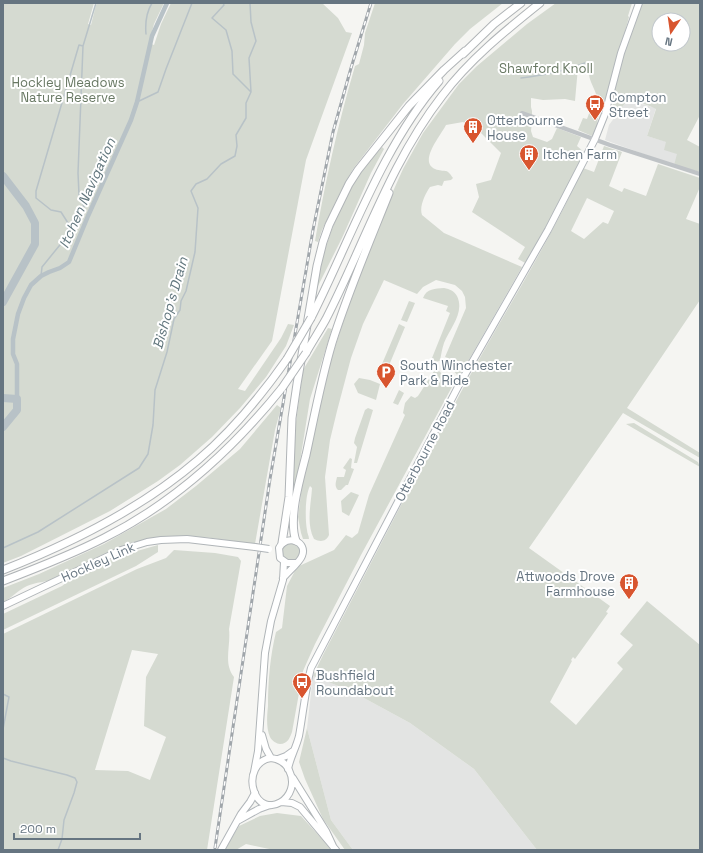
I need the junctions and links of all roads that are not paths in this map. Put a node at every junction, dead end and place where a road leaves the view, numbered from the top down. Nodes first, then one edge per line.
1 (521, 3) edge
2 (540, 3) edge
3 (639, 3) edge
4 (465, 51) junction
5 (522, 113) dead end
6 (595, 139) junction
7 (403, 158) junction
8 (700, 174) edge
9 (296, 541) junction
10 (282, 544) junction
11 (269, 549) junction
12 (279, 555) junction
13 (284, 562) junction
14 (296, 563) junction
15 (3, 570) edge
16 (282, 580) junction
17 (3, 581) edge
18 (3, 606) edge
19 (260, 726) junction
20 (293, 751) junction
21 (274, 758) junction
22 (254, 772) junction
23 (290, 772) junction
24 (255, 793) junction
25 (281, 802) junction
26 (270, 805) junction
27 (238, 820) junction
28 (335, 848) edge
29 (221, 850) edge

1 - 4 highway
2 - 7 highway
3 - 6 main road, Otterbourne Road
4 - 10 highway
4 - 15 highway, bridge
5 - 6 street
6 - 8 street
6 - 20 main road, Otterbourne Road
7 - 9 highway
7 - 17 highway, bridge
9 - 10 main road
9 - 14 main road
10 - 11 main road, Hockley Link
10 - 12 main road
11 - 12 main road, Hockley Link
11 - 18 main road, Hockley Link, bridge
12 - 13 main road
13 - 14 main road
13 - 16 main road
14 - 16 main road
16 - 19 main road
19 - 21 main road
19 - 22 main road
20 - 21 main road
20 - 23 main road, Otterbourne Road
21 - 22 main road
21 - 23 main road
22 - 24 main road
23 - 25 main road
23 - 28 main road
24 - 26 main road
24 - 27 main road
25 - 26 main road
25 - 28 main road
26 - 27 main road
27 - 29 main road

